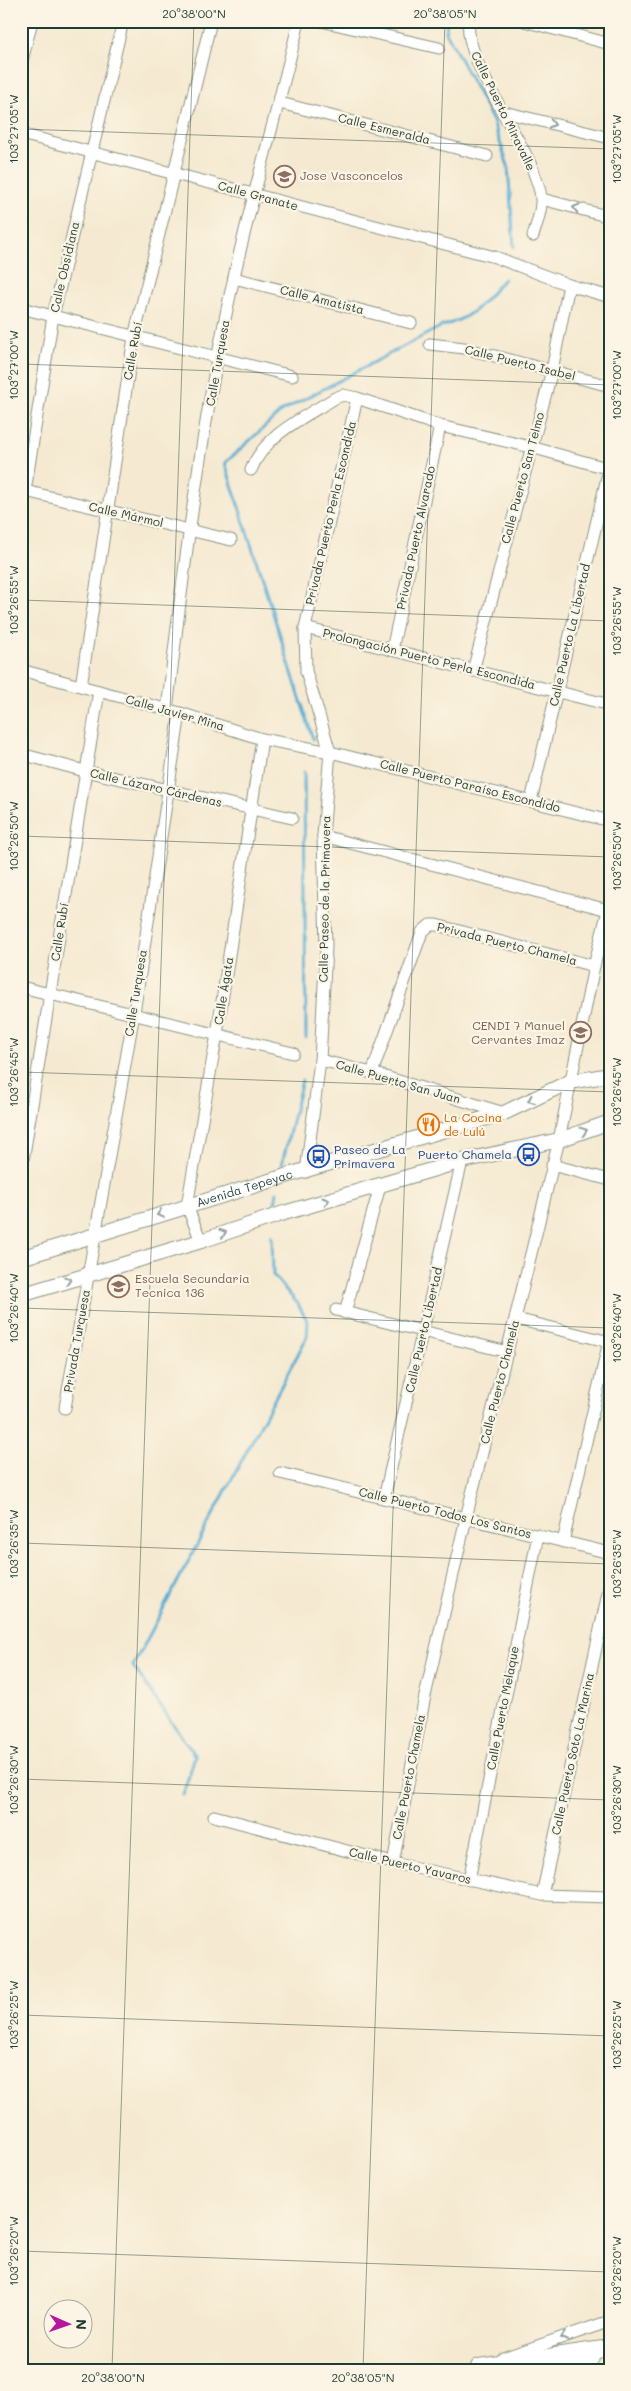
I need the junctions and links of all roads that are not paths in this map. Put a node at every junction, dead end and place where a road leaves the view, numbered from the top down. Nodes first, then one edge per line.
1 (32, 21) edge
2 (123, 21) edge
3 (211, 21) edge
4 (299, 21) edge
5 (321, 21) edge
6 (469, 21) edge
7 (524, 21) edge
8 (610, 44) edge
9 (24, 47) edge
10 (439, 48) dead end
11 (21, 65) edge
12 (280, 103) junction
13 (504, 112) junction
14 (21, 134) edge
15 (610, 138) edge
16 (91, 152) junction
17 (487, 156) dead end
18 (174, 174) junction
19 (254, 195) junction
20 (542, 200) junction
21 (610, 217) edge
22 (533, 236) dead end
23 (234, 278) junction
24 (569, 285) junction
25 (610, 297) edge
26 (21, 308) edge
27 (53, 316) junction
28 (411, 323) dead end
29 (134, 337) junction
30 (430, 344) dead end
31 (218, 357) junction
32 (552, 370) junction
33 (292, 376) dead end
34 (610, 386) edge
35 (357, 398) junction
36 (440, 426) junction
37 (531, 447) junction
38 (609, 469) edge
39 (251, 470) dead end
40 (23, 491) edge
41 (108, 511) junction
42 (21, 516) edge
43 (189, 529) junction
44 (231, 540) dead end
45 (305, 628) junction
46 (392, 650) junction
47 (21, 670) edge
48 (473, 671) junction
49 (81, 686) junction
50 (99, 691) junction
51 (558, 691) junction
52 (610, 705) edge
53 (167, 710) junction
54 (180, 713) junction
55 (262, 739) junction
56 (330, 752) junction
57 (21, 754) edge
58 (85, 771) junction
59 (167, 790) junction
60 (531, 801) junction
61 (252, 810) junction
62 (292, 818) dead end
63 (610, 821) edge
64 (323, 836) junction
65 (609, 906) edge
66 (594, 966) junction
67 (21, 987) edge
68 (50, 993) junction
69 (134, 1013) junction
70 (217, 1034) junction
71 (293, 1053) dead end
72 (320, 1060) junction
73 (372, 1073) junction
74 (610, 1075) edge
75 (569, 1082) junction
76 (504, 1112) junction
77 (610, 1122) edge
78 (559, 1140) junction
79 (462, 1161) junction
80 (552, 1165) junction
81 (306, 1172) junction
82 (21, 1173) edge
83 (610, 1180) edge
84 (380, 1186) junction
85 (187, 1206) junction
86 (95, 1235) junction
87 (201, 1241) junction
88 (21, 1258) edge
89 (89, 1273) junction
90 (21, 1295) edge
91 (516, 1318) junction
92 (424, 1332) junction
93 (609, 1340) edge
94 (508, 1352) junction
95 (65, 1408) dead end
96 (280, 1473) dead end
97 (384, 1498) junction
98 (466, 1518) junction
99 (538, 1536) junction
100 (563, 1542) junction
101 (610, 1553) edge
102 (610, 1584) edge
103 (214, 1816) dead end
104 (393, 1863) junction
105 (469, 1880) junction
106 (542, 1895) junction
107 (610, 1897) edge
108 (610, 2321) edge
109 (610, 2348) edge
110 (610, 2352) edge
111 (474, 2368) edge
112 (558, 2370) edge

1 - 9 street
2 - 16 street, Calle Obsidiana
3 - 18 street, Calle Rubí
4 - 12 street, Calle Turquesa
5 - 10 street
6 - 13 street, Calle Puerto Miravalle
7 - 8 street
9 - 11 street
12 - 17 street, Calle Esmeralda
12 - 19 street, Calle Turquesa
13 -> 15 street
13 - 20 street, Calle Puerto Miravalle
14 - 16 street, Calle Granate
16 - 18 street, Calle Granate
16 - 27 street, Calle Obsidiana
18 - 19 street, Calle Granate
18 - 29 street, Calle Rubí
19 - 23 street, Calle Turquesa
19 - 24 street, Calle Granate
21 -> 20 street
20 - 22 street
23 - 28 street, Calle Amatista
23 - 31 street, Calle Turquesa
24 - 25 street, Calle Granate
24 - 32 street, Calle Puerto San Telmo
26 - 27 street
27 - 29 street
27 - 40 street, Calle Obsidiana
29 - 31 street
29 - 41 street, Calle Rubí
30 - 32 street, Calle Puerto Isabel
31 - 33 street
31 - 43 street, Calle Turquesa
32 - 34 street, Calle Puerto Isabel
32 - 37 street, Calle Puerto San Telmo
35 - 36 street
35 - 39 street
35 - 45 street, Privada Puerto Perla Escondida
36 - 37 street
36 - 46 street, Privada Puerto Alvarado
37 - 38 street
37 - 48 street, Calle Puerto San Telmo
38 - 51 street, Calle Puerto La Libertad
40 - 41 street, Calle Mármol
40 - 42 street, Calle Obsidiana
41 - 43 street, Calle Mármol
41 - 49 street, Calle Rubí
43 - 44 street, Calle Mármol
43 - 53 street, Calle Turquesa
45 - 46 street, Prolongación Puerto Perla Escondida
45 - 56 street, Calle Paseo de la Primavera
46 - 48 street, Prolongación Puerto Perla Escondida
47 - 49 street, Calle Javier Mina
48 - 51 street, Prolongación Puerto Perla Escondida
49 - 50 street, Calle Javier Mina
50 - 53 street, Calle Javier Mina
50 - 58 street, Calle Rubí
51 - 52 street, Prolongación Puerto Perla Escondida
51 - 60 street, Calle Puerto La Libertad
53 - 54 street, Calle Javier Mina
54 - 55 street, Calle Javier Mina
54 - 59 street, Calle Turquesa
55 - 56 street, Calle Javier Mina
55 - 61 street, Calle Ágata
56 - 60 street, Calle Puerto Paraíso Escondido
56 - 64 street, Calle Paseo de la Primavera
57 - 58 street, Calle Lázaro Cárdenas
58 - 59 street, Calle Lázaro Cárdenas
58 - 68 street, Calle Rubí
59 - 61 street, Calle Lázaro Cárdenas
59 - 69 street, Calle Turquesa
60 - 63 street, Calle Puerto Paraíso Escondido
61 - 62 street, Calle Lázaro Cárdenas
61 - 70 street, Calle Ágata
64 - 65 street
64 - 72 street, Calle Paseo de la Primavera
65 - 66 street, Calle Puerto Chamela
66 - 73 street, Privada Puerto Chamela
66 - 75 street, Calle Puerto Chamela
67 - 68 street
68 - 69 street
68 - 82 street, Calle Rubí
69 - 70 street
69 - 86 street, Calle Turquesa
70 - 71 street
70 - 85 street, Calle Ágata
72 - 73 street, Calle Puerto San Juan
72 - 81 street, Calle Paseo de la Primavera
73 - 76 street, Calle Puerto San Juan
74 - 75 main road, Avenida Tepeyac
75 -> 76 main road, Avenida Tepeyac
75 - 78 street, Calle Puerto Chamela
76 - 81 main road, Avenida Tepeyac
78 -> 77 main road
78 - 79 main road
78 - 80 street, Calle Puerto Chamela
79 - 84 main road
79 - 92 street, Calle Puerto Libertad
80 - 83 street
80 - 91 street, Calle Puerto Chamela
81 - 85 main road, Avenida Tepeyac
87 -> 84 main road
84 - 92 street
85 -> 86 main road, Avenida Tepeyac
85 - 87 street
86 - 88 main road, Avenida Tepeyac
86 - 89 street, Calle Turquesa
87 - 89 main road
90 -> 89 main road
89 - 95 street, Privada Turquesa
91 - 93 street
91 - 94 street, Calle Puerto Chamela
92 - 94 street
92 - 97 street, Calle Puerto Libertad
93 - 100 street
94 - 98 street, Calle Puerto Chamela
96 - 97 street, Calle Puerto Todos Los Santos
97 - 98 street, Calle Puerto Todos Los Santos
98 - 99 street, Calle Puerto Todos Los Santos
98 - 104 street, Calle Puerto Chamela
99 - 100 street, Calle Puerto Todos Los Santos
99 - 105 street, Calle Puerto Melaque
100 - 101 street, Calle Puerto Todos Los Santos
102 - 106 street, Calle Puerto Soto La Marina
103 - 104 street, Calle Puerto Yavaros
104 - 105 street, Calle Puerto Yavaros
105 - 106 street, Calle Puerto Yavaros
106 - 107 street, Calle Puerto Yavaros
108 -> 111 street
109 - 111 highway
110 - 112 highway

